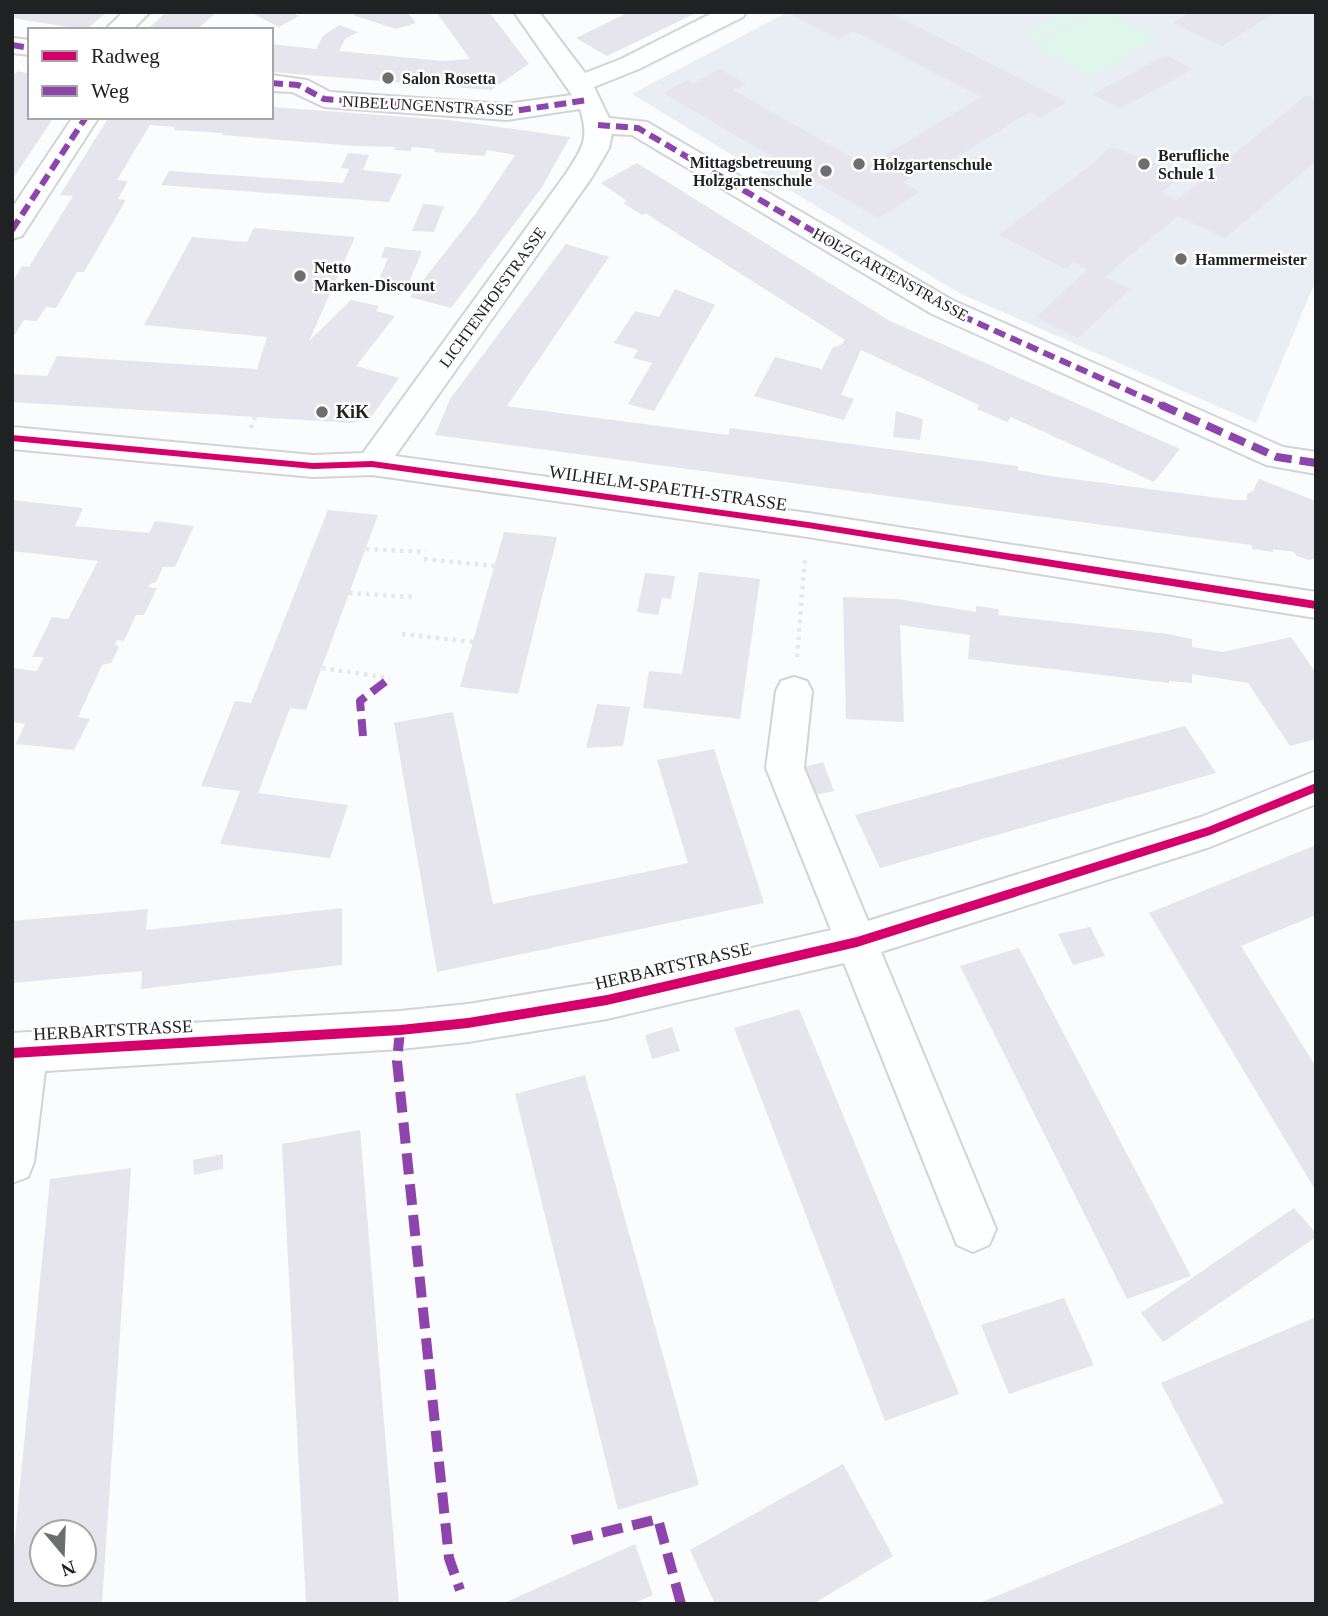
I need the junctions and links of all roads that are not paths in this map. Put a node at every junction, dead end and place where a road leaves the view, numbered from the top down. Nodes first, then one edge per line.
1 (138, 12) edge
2 (526, 12) edge
3 (734, 12) edge
4 (119, 28) edge
5 (273, 83) edge
6 (589, 103) junction
7 (85, 119) edge
8 (12, 230) edge
9 (12, 438) edge
10 (1316, 463) edge
11 (372, 464) junction
12 (1316, 605) edge
13 (794, 691) road end
14 (1316, 787) edge
15 (857, 942) junction
16 (19, 1053) edge
17 (12, 1162) edge
18 (973, 1228) dead end

1 - 4 street
2 - 6 street
3 - 6 street
5 - 6 street, NIBELUNGENSTRASSE
6 - 10 street, HOLZGARTENSTRASSE
6 - 11 street, LICHTENHOFSTRASSE
7 - 8 street
9 - 11 street, WILHELM-SPAETH-STRASSE
11 - 12 street, WILHELM-SPAETH-STRASSE
13 - 15 street
14 - 15 street, HERBARTSTRASSE
15 - 16 street, HERBARTSTRASSE
15 - 18 street
16 - 17 street, HERBARTSTRASSE

